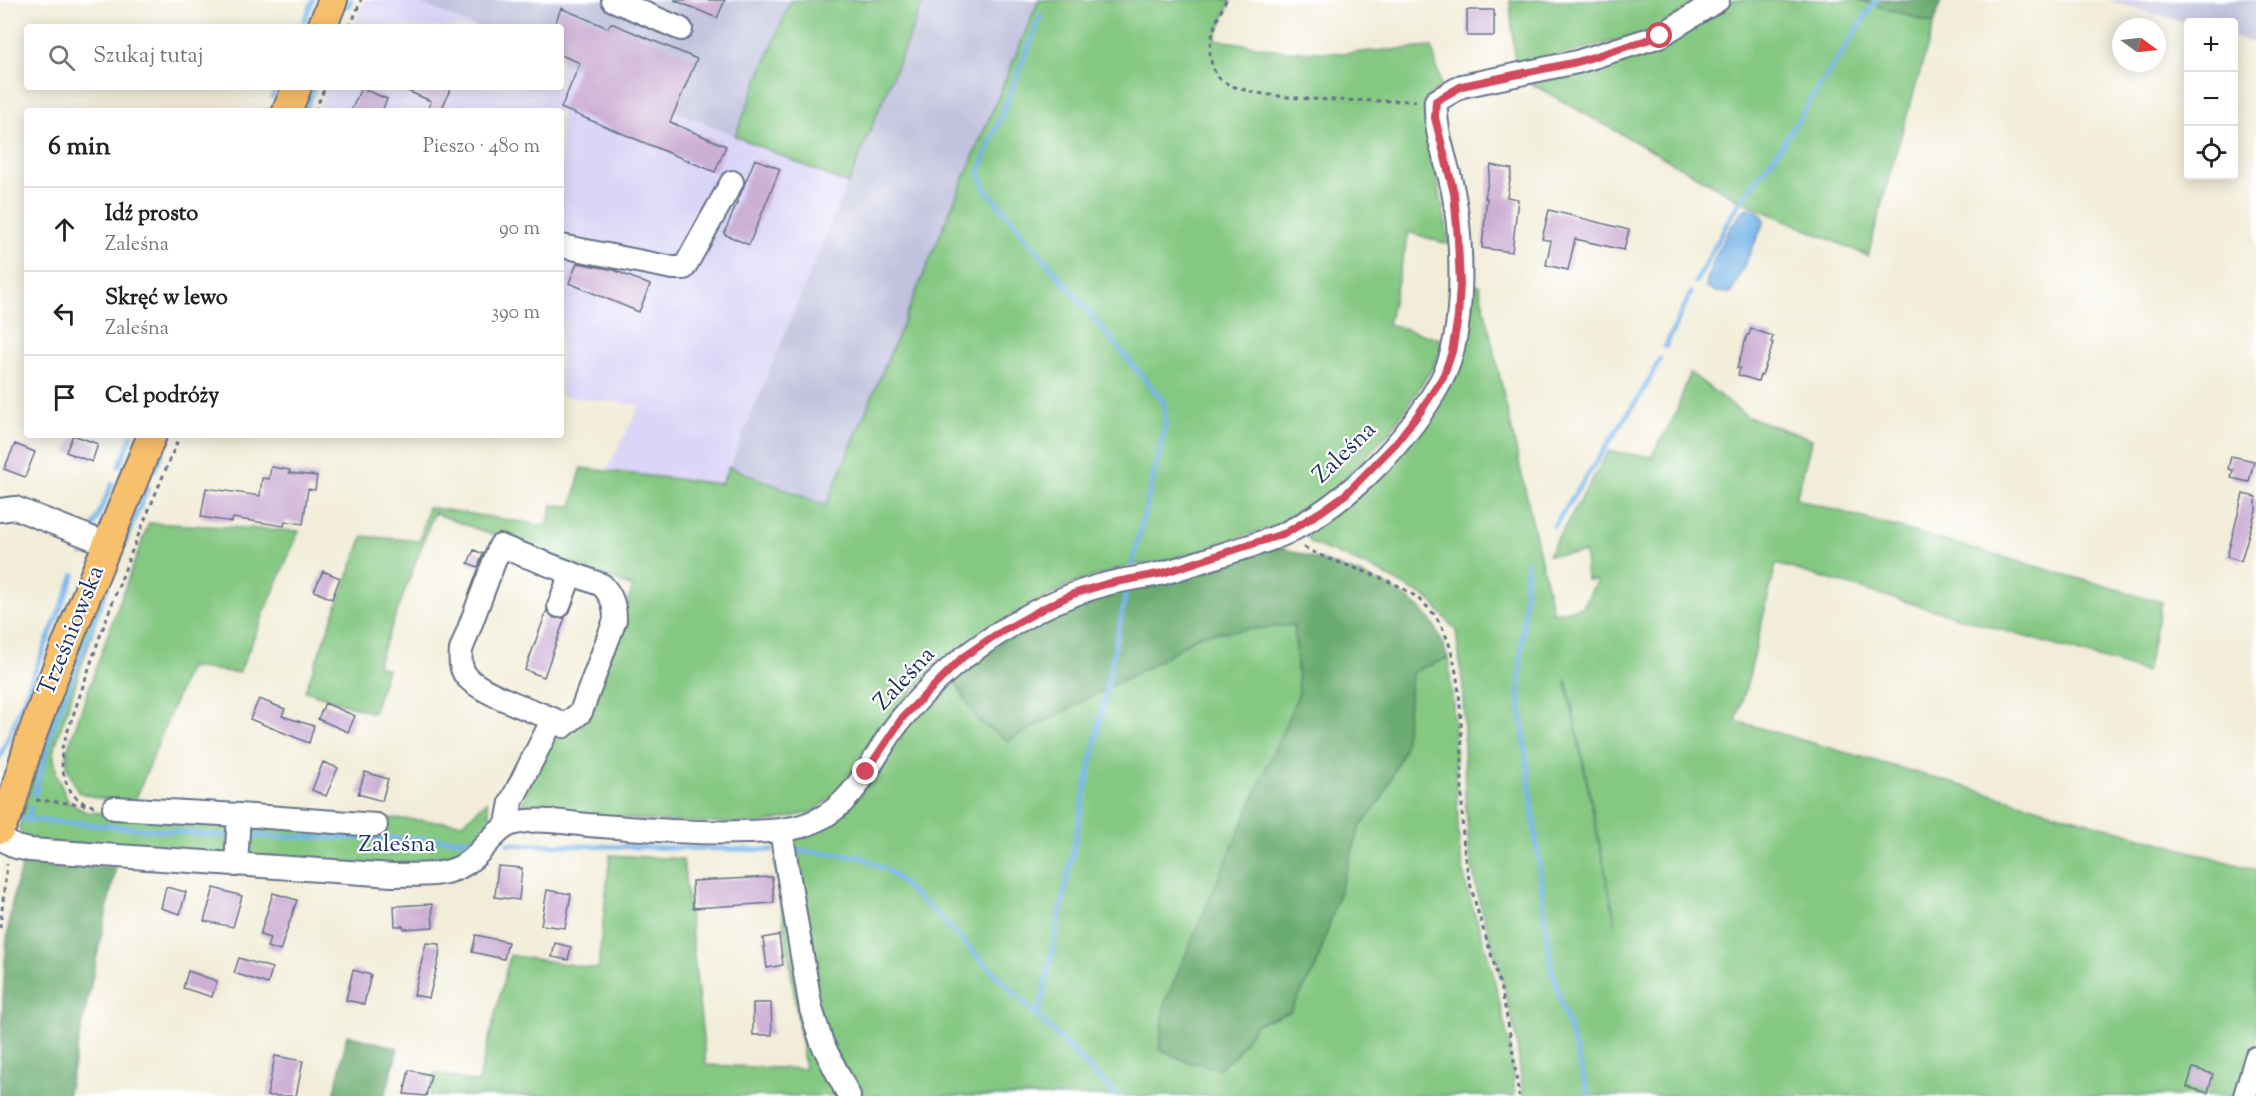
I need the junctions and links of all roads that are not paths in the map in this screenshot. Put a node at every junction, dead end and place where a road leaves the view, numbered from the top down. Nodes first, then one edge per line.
1 (333, 0) edge
2 (613, 0) edge
3 (1718, 0) edge
4 (323, 24) edge
5 (681, 29) dead end
6 (296, 90) edge
7 (288, 108) edge
8 (732, 182) dead end
9 (564, 247) edge
10 (151, 438) edge
11 (0, 510) edge
12 (107, 544) junction
13 (571, 573) junction
14 (559, 606) dead end
15 (553, 719) junction
16 (114, 808) road end
17 (239, 815) junction
18 (376, 825) dead end
19 (507, 825) junction
20 (781, 831) junction
21 (5, 838) edge
22 (236, 866) junction
23 (2256, 1058) edge
24 (849, 1096) edge
25 (2245, 1096) edge

1 - 4 main road
2 - 5 street
3 - 20 street, Zaleśna
6 - 7 main road
8 - 9 street
10 - 12 main road, Trześniowska
11 - 12 street
12 - 21 main road, Trześniowska
13 - 14 street
13 - 15 street
13 - 15 street
15 - 19 street
16 - 17 street
17 - 18 street
17 - 22 street
19 - 20 street, Zaleśna
19 - 22 street, Zaleśna
20 - 24 street
21 - 22 street, Zaleśna
23 - 25 street

